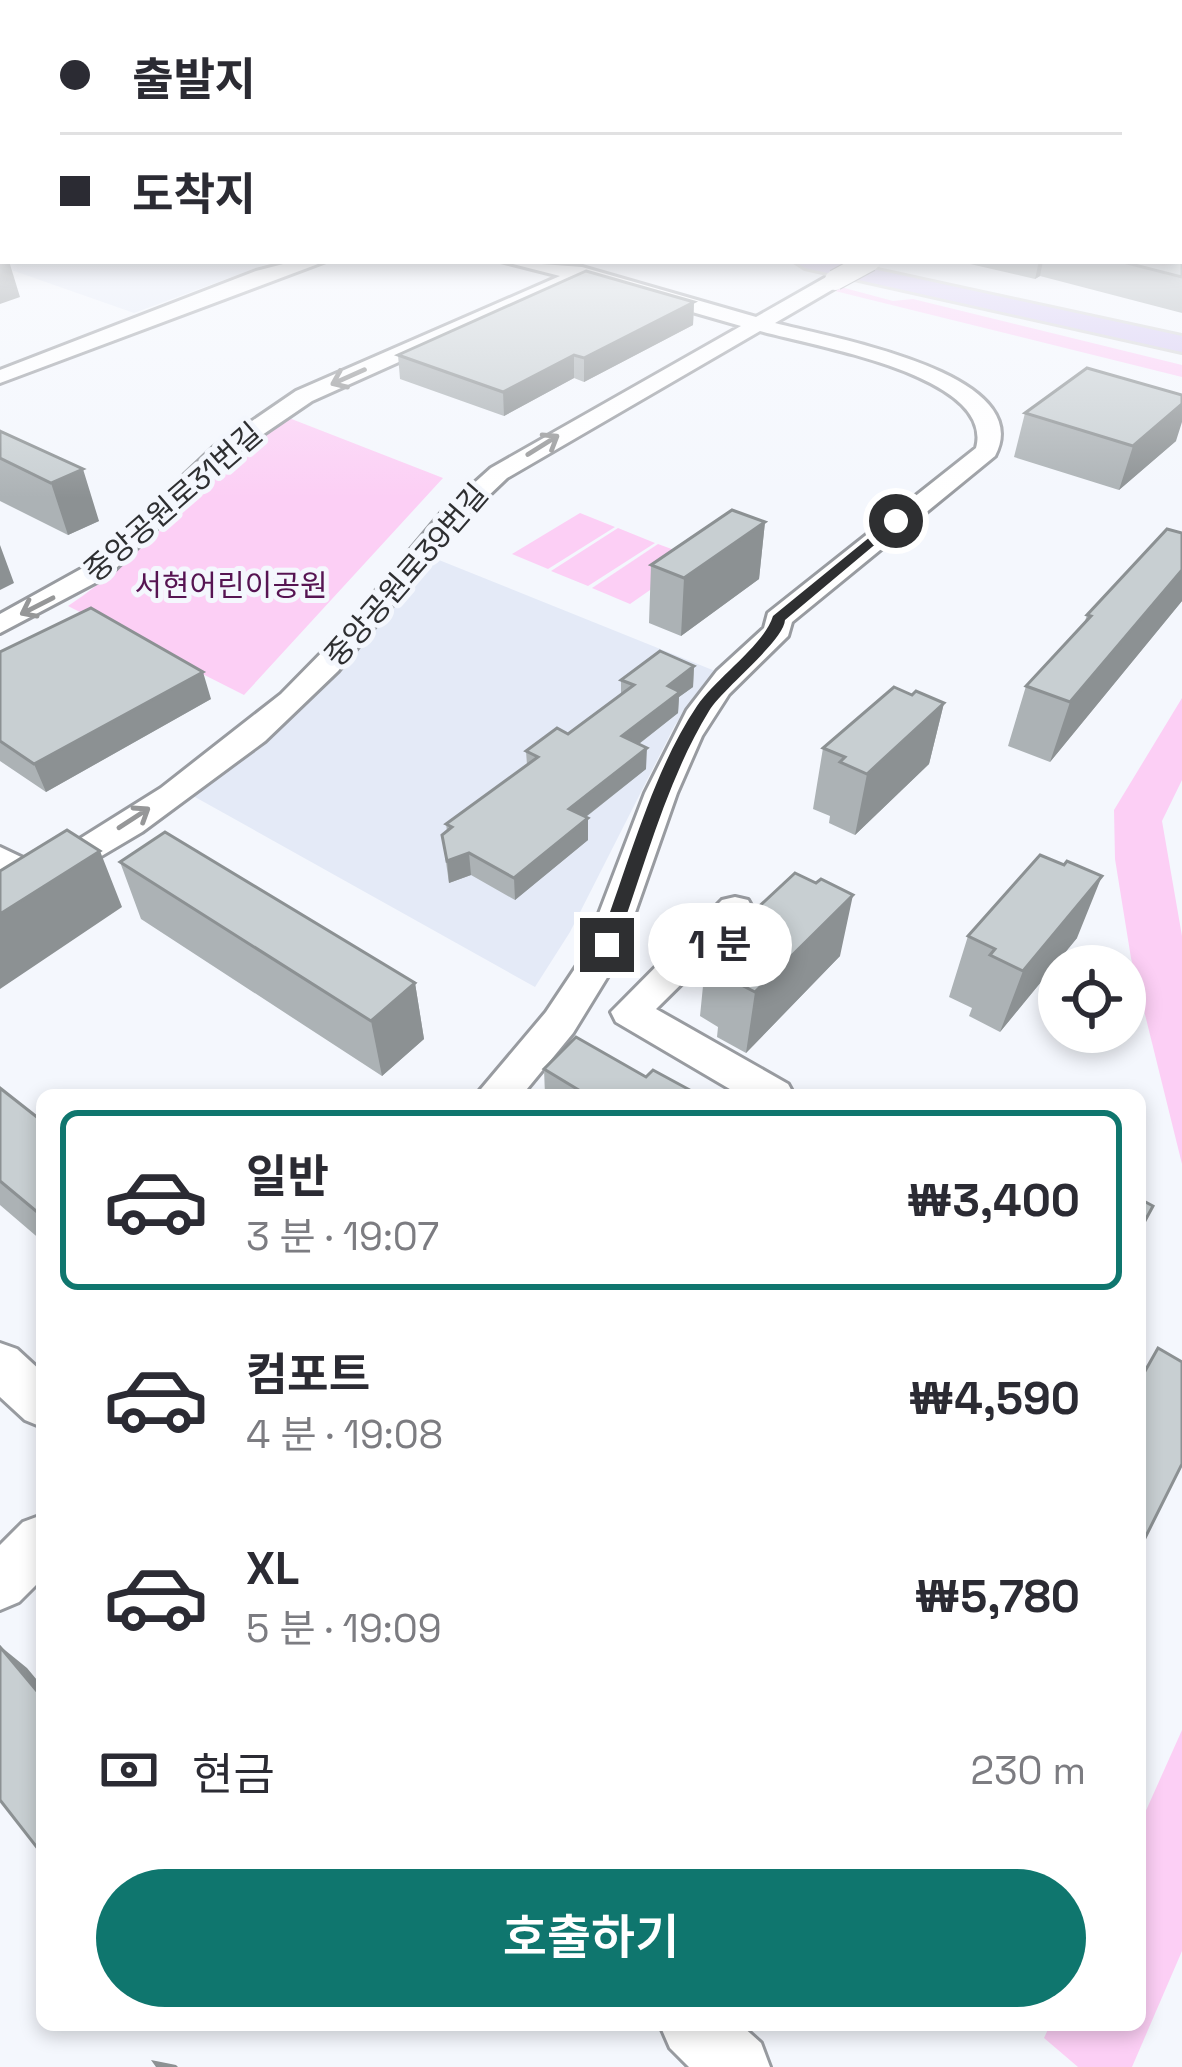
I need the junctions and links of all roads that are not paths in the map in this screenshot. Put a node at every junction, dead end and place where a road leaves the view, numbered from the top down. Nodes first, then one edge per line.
1 (184, 305) edge
2 (510, 305) edge
3 (698, 305) edge
4 (790, 305) edge
5 (1005, 305) edge
6 (1014, 305) edge
7 (1066, 305) edge
8 (761, 322) junction
9 (1182, 329) edge
10 (1182, 344) edge
11 (1182, 359) edge
12 (0, 377) edge
13 (0, 625) edge
14 (0, 858) edge
15 (38, 881) junction
16 (0, 904) edge
17 (735, 909) dead end
18 (503, 1089) edge
19 (764, 1089) edge
20 (0, 1365) edge
21 (36, 1398) edge
22 (36, 1546) edge
23 (0, 1583) edge
24 (699, 2031) edge
25 (737, 2067) edge

1 - 12 street
2 -> 13 street, 중앙공원로31번길
3 - 8 street
4 - 8 street, 중앙공원로39번길, bridge
5 - 11 main road
6 - 10 main road
7 - 9 main road
15 -> 8 street, 중앙공원로39번길
8 - 18 street
14 - 15 street
15 - 16 street, 중앙공원로39번길
17 - 19 street
20 - 21 street
22 - 23 street
24 - 25 street

